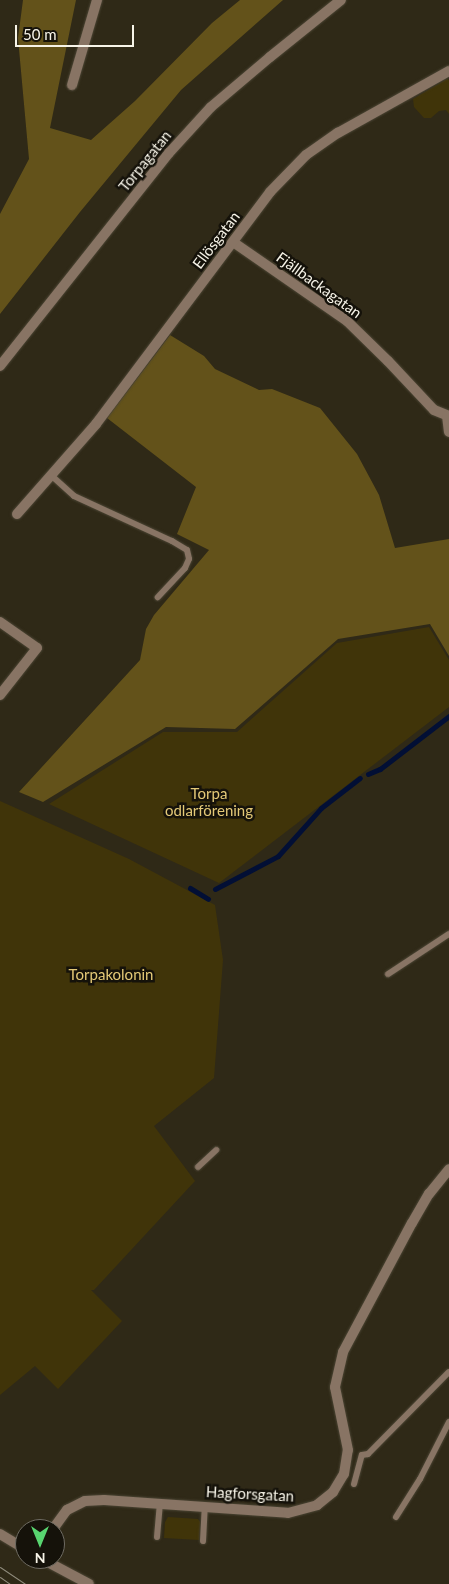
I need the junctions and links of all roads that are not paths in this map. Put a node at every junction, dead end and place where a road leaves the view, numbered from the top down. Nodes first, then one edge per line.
1 (97, 0) edge
2 (341, 0) edge
3 (449, 71) edge
4 (72, 85) dead end
5 (233, 242) junction
6 (0, 366) edge
7 (448, 416) edge
8 (449, 432) edge
9 (52, 476) junction
10 (17, 514) dead end
11 (158, 597) dead end
12 (0, 622) edge
13 (0, 695) edge
14 (449, 934) edge
15 (388, 974) dead end
16 (216, 1150) dead end
17 (198, 1167) dead end
18 (449, 1169) edge
19 (449, 1372) edge
20 (449, 1422) edge
21 (354, 1484) dead end
22 (160, 1504) junction
23 (205, 1507) junction
24 (396, 1517) dead end
25 (61, 1519) edge
26 (0, 1534) edge
27 (157, 1537) dead end
28 (203, 1541) dead end
29 (15, 1543) edge
30 (61, 1569) edge
31 (89, 1584) edge

1 - 4 street
2 - 6 street, Torpagatan
3 - 5 street, Ellösgatan
5 - 7 street, Fjällbackagatan
5 - 9 street, Ellösgatan
7 - 8 street
9 - 10 street, Ellösgatan
9 - 11 lane
12 - 13 street
14 - 15 lane
16 - 17 lane
18 - 23 street, Hagforsgatan
19 - 21 lane
20 - 24 lane
22 - 23 street, Hagforsgatan
22 - 25 street, Hagforsgatan
22 - 27 lane
23 - 28 lane
26 - 29 street
30 - 31 street

